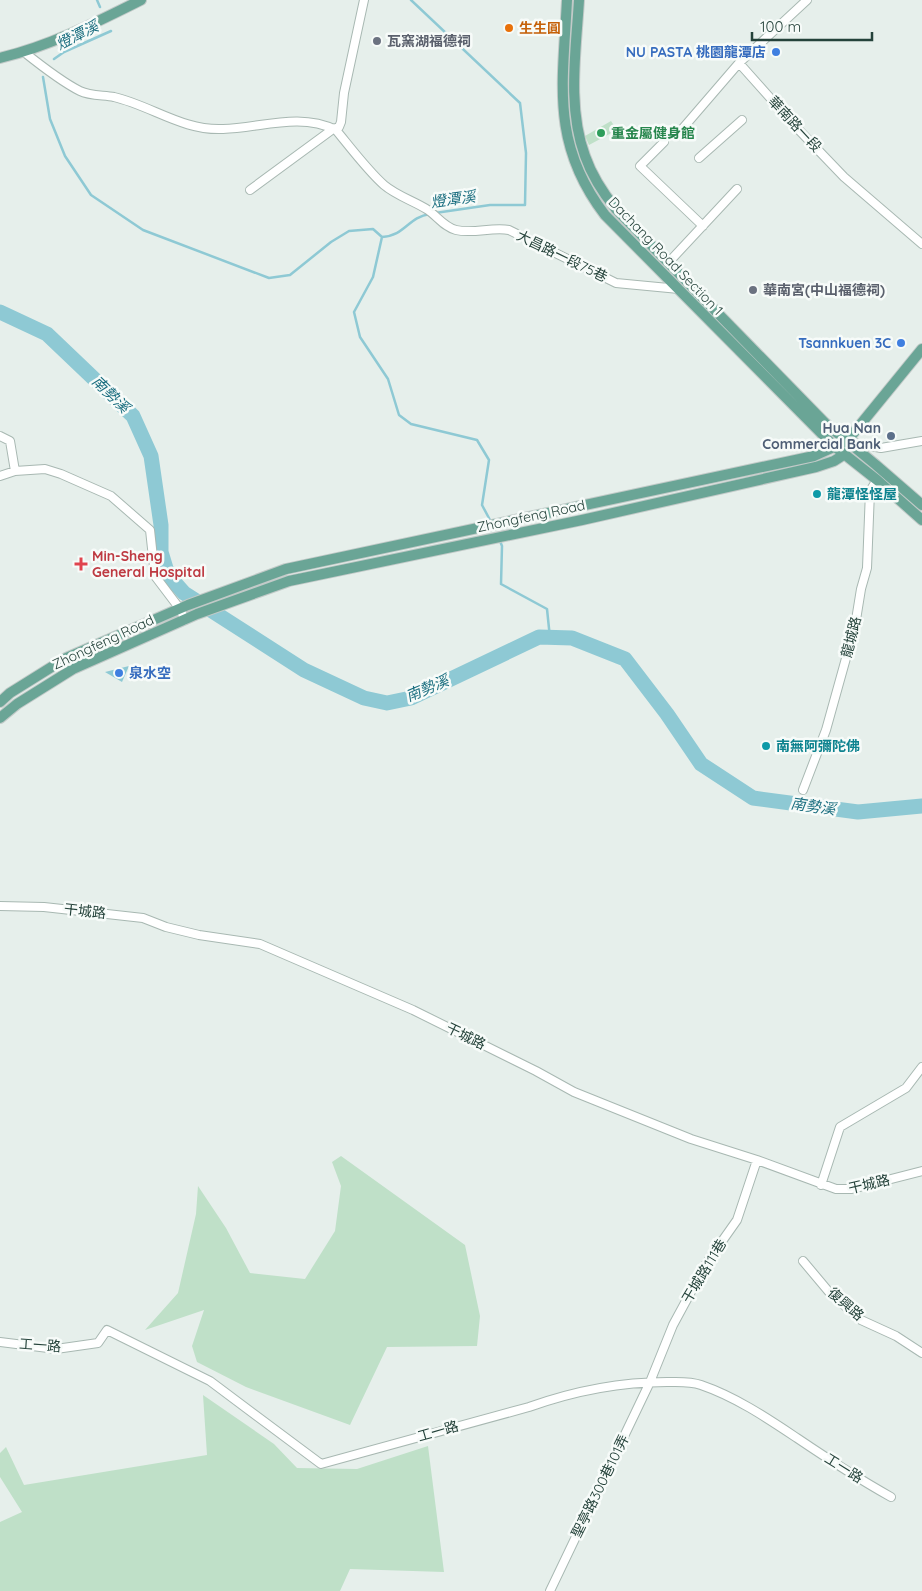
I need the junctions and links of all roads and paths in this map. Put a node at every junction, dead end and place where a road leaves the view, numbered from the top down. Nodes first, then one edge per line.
1 (141, 0) edge
2 (364, 0) edge
3 (567, 0) edge
4 (579, 0) edge
5 (807, 0) edge
6 (24, 52) junction
7 (0, 58) edge
8 (739, 63) junction
9 (742, 120) dead end
10 (333, 129) junction
11 (678, 134) dead end
12 (664, 142) dead end
13 (699, 158) dead end
14 (737, 189) dead end
15 (250, 190) dead end
16 (703, 226) junction
17 (922, 244) edge
18 (668, 263) junction
19 (679, 289) junction
20 (922, 349) edge
21 (0, 436) edge
22 (847, 441) junction
23 (922, 441) edge
24 (834, 446) junction
25 (845, 454) junction
26 (15, 470) junction
27 (0, 476) edge
28 (877, 480) junction
29 (922, 505) edge
30 (922, 520) edge
31 (428, 538) junction
32 (432, 551) junction
33 (184, 607) junction
34 (186, 620) junction
35 (0, 702) edge
36 (0, 718) edge
37 (803, 790) dead end
38 (0, 906) edge
39 (922, 1067) edge
40 (757, 1160) junction
41 (922, 1171) edge
42 (821, 1185) junction
43 (803, 1261) dead end
44 (0, 1342) edge
45 (922, 1352) edge
46 (650, 1382) junction
47 (892, 1496) dead end
48 (550, 1591) edge

1 - 6 main road
2 - 10 street
3 - 19 main road, Dachang Road Section 1
4 - 18 main road, Dachang Road Section 1
5 - 8 street
6 - 7 main road
6 - 10 street
8 - 11 street
8 - 17 street, 華南路一段
9 - 13 street
10 - 15 street
10 - 19 street, 大昌路一段75巷
12 - 16 street
14 - 16 street
16 - 18 street
18 - 22 main road, Dachang Road Section 1
19 - 24 main road, Dachang Road Section 1
20 - 22 main road
21 - 26 street
22 - 23 street
22 - 24 main road, Zhongfeng Road
22 - 25 main road
22 - 29 main road, Dachang Road Section 1
24 - 25 main road, Dachang Road Section 1
24 - 31 main road, Zhongfeng Road
25 - 28 main road, Dachang Road Section 1
25 - 32 main road, Zhongfeng Road
26 - 27 street
26 - 33 street
28 - 30 main road, Dachang Road Section 1
28 - 37 street, 龍城路
31 - 32 main road
31 - 33 main road, Zhongfeng Road
32 - 34 main road, Zhongfeng Road
33 - 34 street
33 - 35 main road, Zhongfeng Road
34 - 36 main road, Zhongfeng Road
38 - 40 street, 干城路
39 - 42 street
40 - 42 street, 干城路
40 - 46 street, 干城路111巷
41 - 42 street, 干城路
43 - 45 street, 復興路
44 - 46 street, 工一路
46 - 47 street, 工一路
46 - 48 street, 聖亭路300巷101弄

